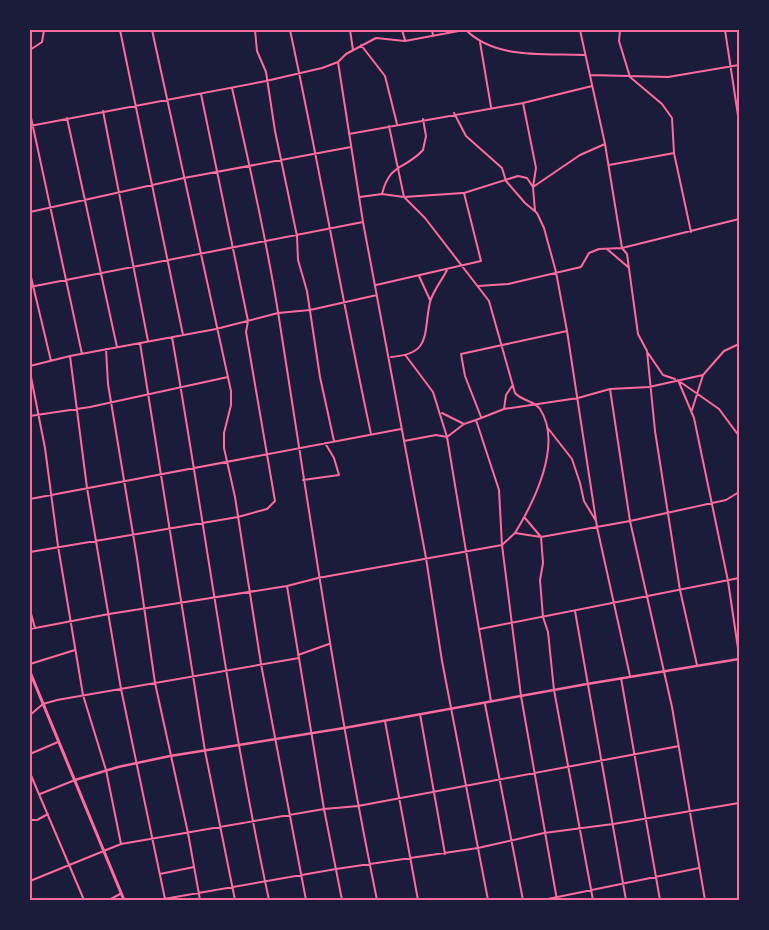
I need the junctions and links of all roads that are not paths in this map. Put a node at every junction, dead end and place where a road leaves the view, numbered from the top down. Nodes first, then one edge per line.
1 (44, 30) edge
2 (120, 30) edge
3 (152, 30) edge
4 (254, 30) edge
5 (290, 30) edge
6 (350, 30) edge
7 (402, 30) edge
8 (432, 30) edge
9 (465, 30) edge
10 (580, 30) edge
11 (620, 30) edge
12 (725, 30) edge
13 (434, 36) junction
14 (405, 41) junction
15 (480, 42) junction
16 (361, 45) junction
17 (30, 50) edge
18 (353, 50) junction
19 (585, 55) junction
20 (338, 62) junction
21 (739, 65) edge
22 (729, 68) junction
23 (300, 73) junction
24 (590, 75) junction
25 (630, 77) junction
26 (266, 82) junction
27 (592, 86) junction
28 (232, 88) junction
29 (201, 94) junction
30 (166, 101) junction
31 (523, 102) junction
32 (135, 106) junction
33 (490, 107) junction
34 (103, 111) junction
35 (30, 113) edge
36 (454, 113) junction
37 (67, 118) junction
38 (423, 120) junction
39 (739, 122) edge
40 (397, 124) junction
41 (32, 126) edge
42 (389, 126) junction
43 (349, 134) junction
44 (605, 144) junction
45 (351, 147) junction
46 (316, 153) junction
47 (674, 153) junction
48 (282, 160) junction
49 (609, 165) junction
50 (249, 166) junction
51 (397, 167) junction
52 (217, 172) junction
53 (184, 178) junction
54 (506, 180) junction
55 (151, 186) junction
56 (533, 187) junction
57 (464, 192) junction
58 (118, 193) junction
59 (382, 194) junction
60 (360, 197) junction
61 (404, 197) junction
62 (85, 200) junction
63 (50, 207) junction
64 (535, 211) junction
65 (30, 212) edge
66 (739, 219) edge
67 (363, 222) junction
68 (330, 229) junction
69 (691, 232) junction
70 (297, 236) junction
71 (265, 242) junction
72 (232, 248) junction
73 (622, 248) junction
74 (608, 249) junction
75 (200, 254) junction
76 (166, 260) junction
77 (134, 265) junction
78 (461, 267) junction
79 (628, 267) junction
80 (447, 270) junction
81 (101, 272) junction
82 (556, 272) junction
83 (30, 273) edge
84 (419, 276) junction
85 (66, 280) junction
86 (376, 285) junction
87 (477, 286) junction
88 (32, 287) edge
89 (378, 294) junction
90 (430, 300) junction
91 (342, 302) junction
92 (310, 310) junction
93 (278, 313) junction
94 (248, 321) junction
95 (216, 329) junction
96 (567, 332) junction
97 (183, 335) junction
98 (172, 337) junction
99 (148, 341) junction
100 (140, 343) junction
101 (739, 344) edge
102 (503, 345) junction
103 (117, 347) junction
104 (106, 349) junction
105 (647, 352) junction
106 (82, 354) junction
107 (70, 356) junction
108 (406, 356) junction
109 (390, 357) junction
110 (51, 361) junction
111 (30, 366) edge
112 (30, 372) edge
113 (703, 375) junction
114 (228, 377) junction
115 (678, 380) junction
116 (512, 386) junction
117 (181, 387) junction
118 (649, 387) junction
119 (610, 389) junction
120 (697, 393) junction
121 (147, 394) junction
122 (578, 398) junction
123 (112, 403) junction
124 (537, 405) junction
125 (76, 408) junction
126 (504, 409) junction
127 (692, 410) junction
128 (441, 412) junction
129 (39, 414) junction
130 (30, 416) edge
131 (481, 417) junction
132 (476, 420) junction
133 (464, 424) junction
134 (546, 425) junction
135 (401, 429) junction
136 (371, 434) junction
137 (739, 436) edge
138 (447, 437) junction
139 (334, 441) junction
140 (404, 441) junction
141 (324, 443) junction
142 (300, 448) junction
143 (268, 454) junction
144 (226, 462) junction
145 (195, 468) junction
146 (162, 474) junction
147 (303, 480) junction
148 (124, 481) junction
149 (87, 488) junction
150 (739, 492) edge
151 (51, 495) junction
152 (30, 499) edge
153 (712, 502) junction
154 (668, 512) junction
155 (238, 517) junction
156 (524, 518) junction
157 (630, 521) junction
158 (202, 522) junction
159 (596, 522) junction
160 (597, 527) junction
161 (169, 528) junction
162 (515, 533) junction
163 (133, 536) junction
164 (541, 537) junction
165 (97, 540) junction
166 (502, 545) junction
167 (58, 546) junction
168 (465, 551) junction
169 (30, 552) edge
170 (426, 558) junction
171 (318, 578) junction
172 (739, 578) edge
173 (728, 581) junction
174 (288, 586) junction
175 (680, 590) junction
176 (250, 591) junction
177 (214, 596) junction
178 (646, 596) junction
179 (180, 602) junction
180 (612, 602) junction
181 (144, 608) junction
182 (30, 610) edge
183 (575, 611) junction
184 (109, 614) junction
185 (543, 616) junction
186 (71, 620) junction
187 (512, 623) junction
188 (35, 628) junction
189 (480, 628) junction
190 (30, 630) edge
191 (329, 644) junction
192 (75, 650) junction
193 (298, 655) junction
194 (739, 657) edge
195 (299, 658) junction
196 (30, 664) edge
197 (261, 664) junction
198 (697, 665) junction
199 (224, 670) junction
200 (663, 671) junction
201 (30, 672) edge
202 (193, 676) junction
203 (630, 676) junction
204 (621, 678) junction
205 (154, 683) junction
206 (587, 684) junction
207 (122, 689) junction
208 (554, 690) junction
209 (83, 695) junction
210 (521, 696) junction
211 (491, 701) junction
212 (484, 702) junction
213 (43, 704) junction
214 (453, 708) junction
215 (420, 714) junction
216 (30, 715) edge
217 (385, 721) junction
218 (344, 728) junction
219 (312, 733) junction
220 (275, 739) junction
221 (59, 742) junction
222 (240, 745) junction
223 (679, 746) junction
224 (205, 750) junction
225 (30, 754) edge
226 (634, 754) junction
227 (170, 756) junction
228 (601, 761) junction
229 (136, 764) junction
230 (569, 768) junction
231 (106, 770) junction
232 (30, 773) edge
233 (535, 773) junction
234 (501, 779) junction
235 (76, 780) junction
236 (466, 785) junction
237 (433, 791) junction
238 (40, 794) junction
239 (399, 797) junction
240 (739, 803) edge
241 (358, 806) junction
242 (324, 809) junction
243 (690, 810) junction
244 (48, 814) junction
245 (290, 816) junction
246 (646, 818) junction
247 (30, 820) edge
248 (254, 822) junction
249 (613, 824) junction
250 (220, 828) junction
251 (578, 828) junction
252 (188, 833) junction
253 (544, 833) junction
254 (153, 838) junction
255 (512, 840) junction
256 (122, 844) junction
257 (478, 848) junction
258 (105, 850) junction
259 (445, 854) junction
260 (410, 859) junction
261 (69, 864) junction
262 (370, 864) junction
263 (194, 867) junction
264 (700, 868) junction
265 (336, 869) junction
266 (160, 874) junction
267 (302, 876) junction
268 (657, 876) junction
269 (30, 882) edge
270 (265, 882) junction
271 (623, 884) junction
272 (232, 888) junction
273 (591, 891) junction
274 (122, 894) junction
275 (199, 894) junction
276 (164, 899) junction
277 (557, 899) edge
278 (84, 900) edge
279 (109, 900) edge
280 (124, 900) edge
281 (158, 900) edge
282 (200, 900) edge
283 (235, 900) edge
284 (269, 900) edge
285 (306, 900) edge
286 (342, 900) edge
287 (377, 900) edge
288 (418, 900) edge
289 (488, 900) edge
290 (523, 900) edge
291 (543, 900) edge
292 (593, 900) edge
293 (626, 900) edge
294 (660, 900) edge
295 (706, 900) edge

1 - 17 street
2 - 32 street
3 - 30 street
4 - 26 street
5 - 23 street
6 - 18 street
7 - 14 street
8 - 13 street
9 - 13 street
9 - 15 street
10 - 19 street
11 - 25 street
12 - 22 street
13 - 14 street
14 - 16 street
15 - 19 street
15 - 33 street
16 - 18 street
16 - 40 street
18 - 20 street
19 - 24 street
20 - 23 street
20 - 43 street
21 - 22 street
22 - 25 street
22 - 39 street
23 - 26 street
23 - 46 street
24 - 25 street
24 - 27 street
25 - 47 street
26 - 28 street
26 - 48 street
27 - 31 street
27 - 44 street
28 - 29 street
28 - 50 street
29 - 30 street
29 - 52 street
30 - 32 street
30 - 53 street
31 - 33 street
31 - 56 street
32 - 34 street
32 - 55 street
33 - 36 street
34 - 37 street
34 - 58 street
35 - 41 street
36 - 38 street
36 - 54 street
37 - 41 street
37 - 62 street
38 - 40 street
38 - 51 street
40 - 42 street
41 - 63 street
42 - 43 street
42 - 51 street
43 - 45 street
44 - 49 street
44 - 56 street
45 - 46 street
45 - 60 street
46 - 48 street
46 - 68 street
47 - 49 street
47 - 69 street
48 - 50 street
48 - 70 street
49 - 73 street
50 - 52 street
50 - 71 street
51 - 59 street
51 - 61 street
52 - 53 street
52 - 72 street
53 - 55 street
53 - 75 street
54 - 56 street
54 - 57 street
54 - 64 street
55 - 58 street
55 - 76 street
56 - 64 street
57 - 61 street
57 - 78 street
58 - 62 street
58 - 77 street
59 - 60 street
59 - 61 street
60 - 67 street
61 - 78 street
62 - 63 street
62 - 81 street
63 - 65 street
63 - 85 street
64 - 82 street
66 - 69 street
67 - 68 street
67 - 86 street
68 - 70 street
68 - 91 street
69 - 73 street
70 - 71 street
70 - 92 street
71 - 72 street
71 - 93 street
72 - 75 street
72 - 94 street
73 - 74 street
73 - 79 street
74 - 79 street
74 - 82 street
75 - 76 street
75 - 95 street
76 - 77 street
76 - 97 street
77 - 81 street
77 - 99 street
78 - 80 street
78 - 87 street
79 - 105 street
80 - 84 street
80 - 90 street
81 - 85 street
81 - 103 street
82 - 87 street
82 - 96 street
83 - 88 street
84 - 86 street
84 - 90 street
85 - 88 street
85 - 106 street
86 - 89 street
87 - 102 street
88 - 110 street
89 - 91 street
89 - 109 street
90 - 108 street
91 - 92 street
91 - 136 street
92 - 93 street
92 - 139 street
93 - 94 street
93 - 142 street
94 - 95 street
94 - 143 street
95 - 97 street
95 - 114 street
96 - 102 street
96 - 122 street
97 - 98 street
98 - 99 street
98 - 117 street
99 - 100 street
100 - 103 street
100 - 121 street
101 - 113 street
102 - 116 street
102 - 131 street
103 - 104 street
104 - 106 street
104 - 123 street
105 - 115 street
105 - 118 street
106 - 107 street
107 - 110 street
107 - 125 street
108 - 109 street
108 - 128 street
109 - 135 street
110 - 111 street
112 - 129 street
113 - 115 street
113 - 120 street
114 - 117 street
114 - 144 street
115 - 118 street
115 - 120 street
115 - 127 street
116 - 124 street
116 - 126 street
117 - 121 street
117 - 145 street
118 - 119 street
118 - 154 street
119 - 122 street
119 - 157 street
120 - 127 street
120 - 137 street
121 - 123 street
121 - 146 street
122 - 124 street
122 - 159 street
123 - 125 street
123 - 148 street
124 - 126 street
124 - 134 street
125 - 129 street
125 - 149 street
126 - 131 street
127 - 153 street
128 - 133 street
128 - 138 street
129 - 130 street
129 - 151 street
131 - 132 street
132 - 133 street
132 - 166 street
133 - 138 street
134 - 156 street
134 - 159 street
135 - 136 street
135 - 140 street
136 - 139 street
138 - 140 street
138 - 168 street
139 - 141 street
140 - 170 street
141 - 142 street
141 - 147 street
142 - 143 street
142 - 147 street
143 - 144 street
143 - 155 street
144 - 145 street
144 - 155 street
145 - 146 street
145 - 158 street
146 - 148 street
146 - 161 street
147 - 171 street
148 - 149 street
148 - 163 street
149 - 151 street
149 - 165 street
150 - 153 street
151 - 152 street
151 - 167 street
153 - 154 street
153 - 173 street
154 - 157 street
154 - 175 street
155 - 158 street
155 - 176 street
156 - 162 street
156 - 164 street
157 - 160 street
157 - 178 street
158 - 161 street
158 - 177 street
159 - 160 street
160 - 164 street
160 - 180 street
161 - 163 street
161 - 179 street
162 - 164 street
162 - 166 street
163 - 165 street
163 - 181 street
164 - 185 street
165 - 167 street
165 - 184 street
166 - 168 street
166 - 187 street
167 - 169 street
167 - 186 street
168 - 170 street
168 - 189 street
170 - 171 street
170 - 214 street
171 - 174 street
171 - 191 street
172 - 173 street
173 - 175 street
173 - 194 street
174 - 176 street
174 - 193 street
175 - 178 street
175 - 198 street
176 - 177 street
176 - 197 street
177 - 179 street
177 - 199 street
178 - 180 street
178 - 200 street
179 - 181 street
179 - 202 street
180 - 183 street
180 - 203 street
181 - 184 street
181 - 205 street
182 - 188 street
183 - 185 street
183 - 206 street
184 - 186 street
184 - 207 street
185 - 187 street
185 - 208 street
186 - 188 street
186 - 192 street
187 - 189 street
187 - 210 street
188 - 190 street
189 - 211 street
191 - 193 street
191 - 218 street
192 - 196 street
192 - 209 street
193 - 195 street
194 - 198 street
195 - 197 street
195 - 219 street
197 - 199 street
197 - 220 street
198 - 200 street
199 - 202 street
199 - 222 street
200 - 203 street
200 - 223 street
201 - 213 main road
202 - 205 street
202 - 224 street
203 - 204 street
204 - 206 street
204 - 226 street
205 - 207 street
205 - 227 street
206 - 208 street
206 - 228 street
207 - 209 street
207 - 229 street
208 - 210 street
208 - 230 street
209 - 213 street
209 - 231 street
210 - 211 street
210 - 233 street
211 - 212 street
212 - 214 street
212 - 234 street
213 - 216 street
213 - 221 main road
214 - 215 street
214 - 236 street
215 - 217 street
215 - 237 street
217 - 218 street
217 - 239 street
218 - 219 street
218 - 241 street
219 - 220 street
219 - 242 street
220 - 222 street
220 - 245 street
221 - 225 street
221 - 235 main road
222 - 224 street
222 - 248 street
223 - 226 street
223 - 243 street
224 - 227 street
224 - 250 street
226 - 228 street
226 - 246 street
227 - 229 street
227 - 252 street
228 - 230 street
228 - 249 street
229 - 231 street
229 - 254 street
230 - 233 street
230 - 251 street
231 - 235 street
231 - 256 street
232 - 238 street
233 - 234 street
233 - 253 street
234 - 236 street
234 - 255 street
235 - 238 street
235 - 258 main road
236 - 237 street
236 - 257 street
237 - 239 street
237 - 259 street
238 - 244 street
239 - 241 street
239 - 260 street
240 - 243 street
241 - 242 street
241 - 262 street
242 - 245 street
242 - 265 street
243 - 246 street
243 - 264 street
244 - 247 street
244 - 261 street
245 - 248 street
245 - 267 street
246 - 249 street
246 - 268 street
248 - 250 street
248 - 270 street
249 - 251 street
249 - 271 street
250 - 252 street
250 - 272 street
251 - 253 street
251 - 273 street
252 - 254 street
252 - 263 street
253 - 255 street
253 - 277 street
254 - 256 street
254 - 266 street
255 - 257 street
255 - 290 street
256 - 258 street
257 - 259 street
257 - 289 street
258 - 261 street
258 - 274 main road
259 - 260 street
260 - 262 street
260 - 288 street
261 - 269 street
261 - 278 street
262 - 265 street
262 - 287 street
263 - 266 street
263 - 275 street
264 - 268 street
264 - 295 street
265 - 267 street
265 - 286 street
266 - 276 street
267 - 270 street
267 - 285 street
268 - 271 street
268 - 294 street
270 - 272 street
270 - 284 street
271 - 273 street
271 - 293 street
272 - 275 street
272 - 283 street
273 - 277 street
273 - 292 street
274 - 279 street
274 - 280 main road
275 - 276 street
275 - 282 street
276 - 281 street
277 - 291 street

